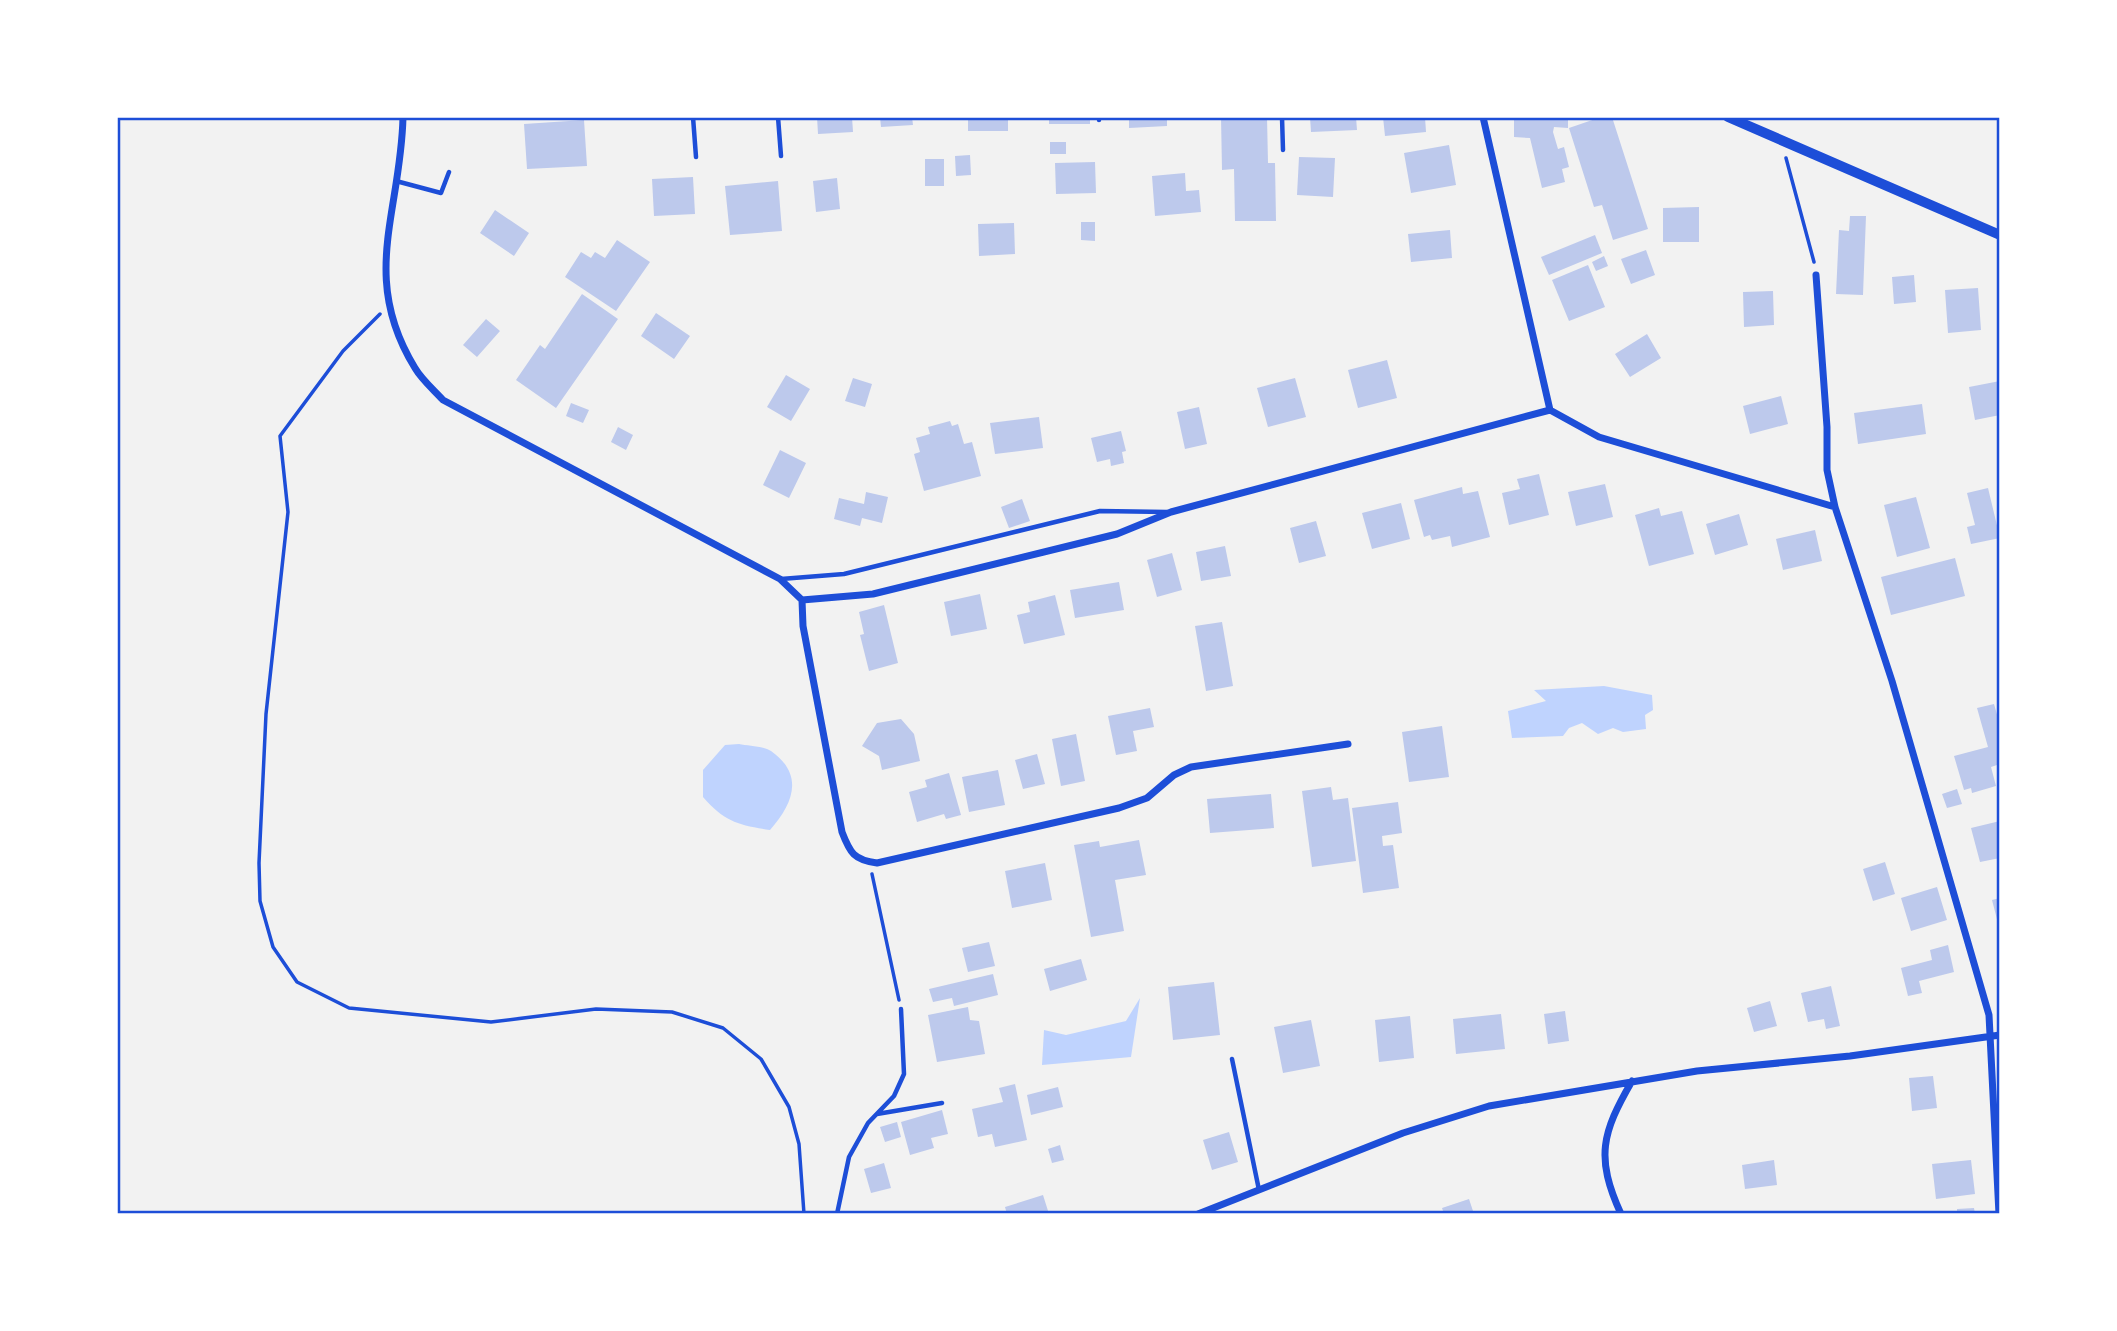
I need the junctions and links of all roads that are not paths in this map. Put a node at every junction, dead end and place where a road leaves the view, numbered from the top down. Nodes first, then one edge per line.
1 (403, 117) edge
2 (693, 117) edge
3 (778, 117) edge
4 (1282, 117) edge
5 (1483, 117) edge
6 (1728, 117) edge
7 (1283, 150) dead end
8 (781, 156) dead end
9 (696, 157) dead end
10 (449, 172) dead end
11 (395, 180) junction
12 (2000, 235) edge
13 (1816, 275) road end
14 (1550, 410) junction
15 (1835, 507) junction
16 (1171, 512) junction
17 (780, 579) junction
18 (802, 600) junction
19 (1348, 744) dead end
20 (901, 1009) road end
21 (2000, 1035) edge
22 (1990, 1036) junction
23 (1232, 1059) dead end
24 (1632, 1081) junction
25 (942, 1103) dead end
26 (876, 1114) junction
27 (1259, 1189) junction
28 (837, 1214) edge
29 (1198, 1214) edge
30 (1621, 1214) edge
31 (1999, 1214) edge

1 - 11 street
2 - 9 lane
3 - 8 lane
4 - 7 lane
5 - 14 street
6 - 12 street
10 - 11 lane
11 - 17 street
13 - 15 street
14 - 15 street
14 - 16 street
15 - 22 street
16 - 17 lane
16 - 18 street
17 - 18 street
18 - 19 street
20 - 26 lane
21 - 22 street
22 - 24 street
22 - 31 street
23 - 27 lane
24 - 27 street
24 - 30 street
25 - 26 lane
26 - 28 lane
27 - 29 street

